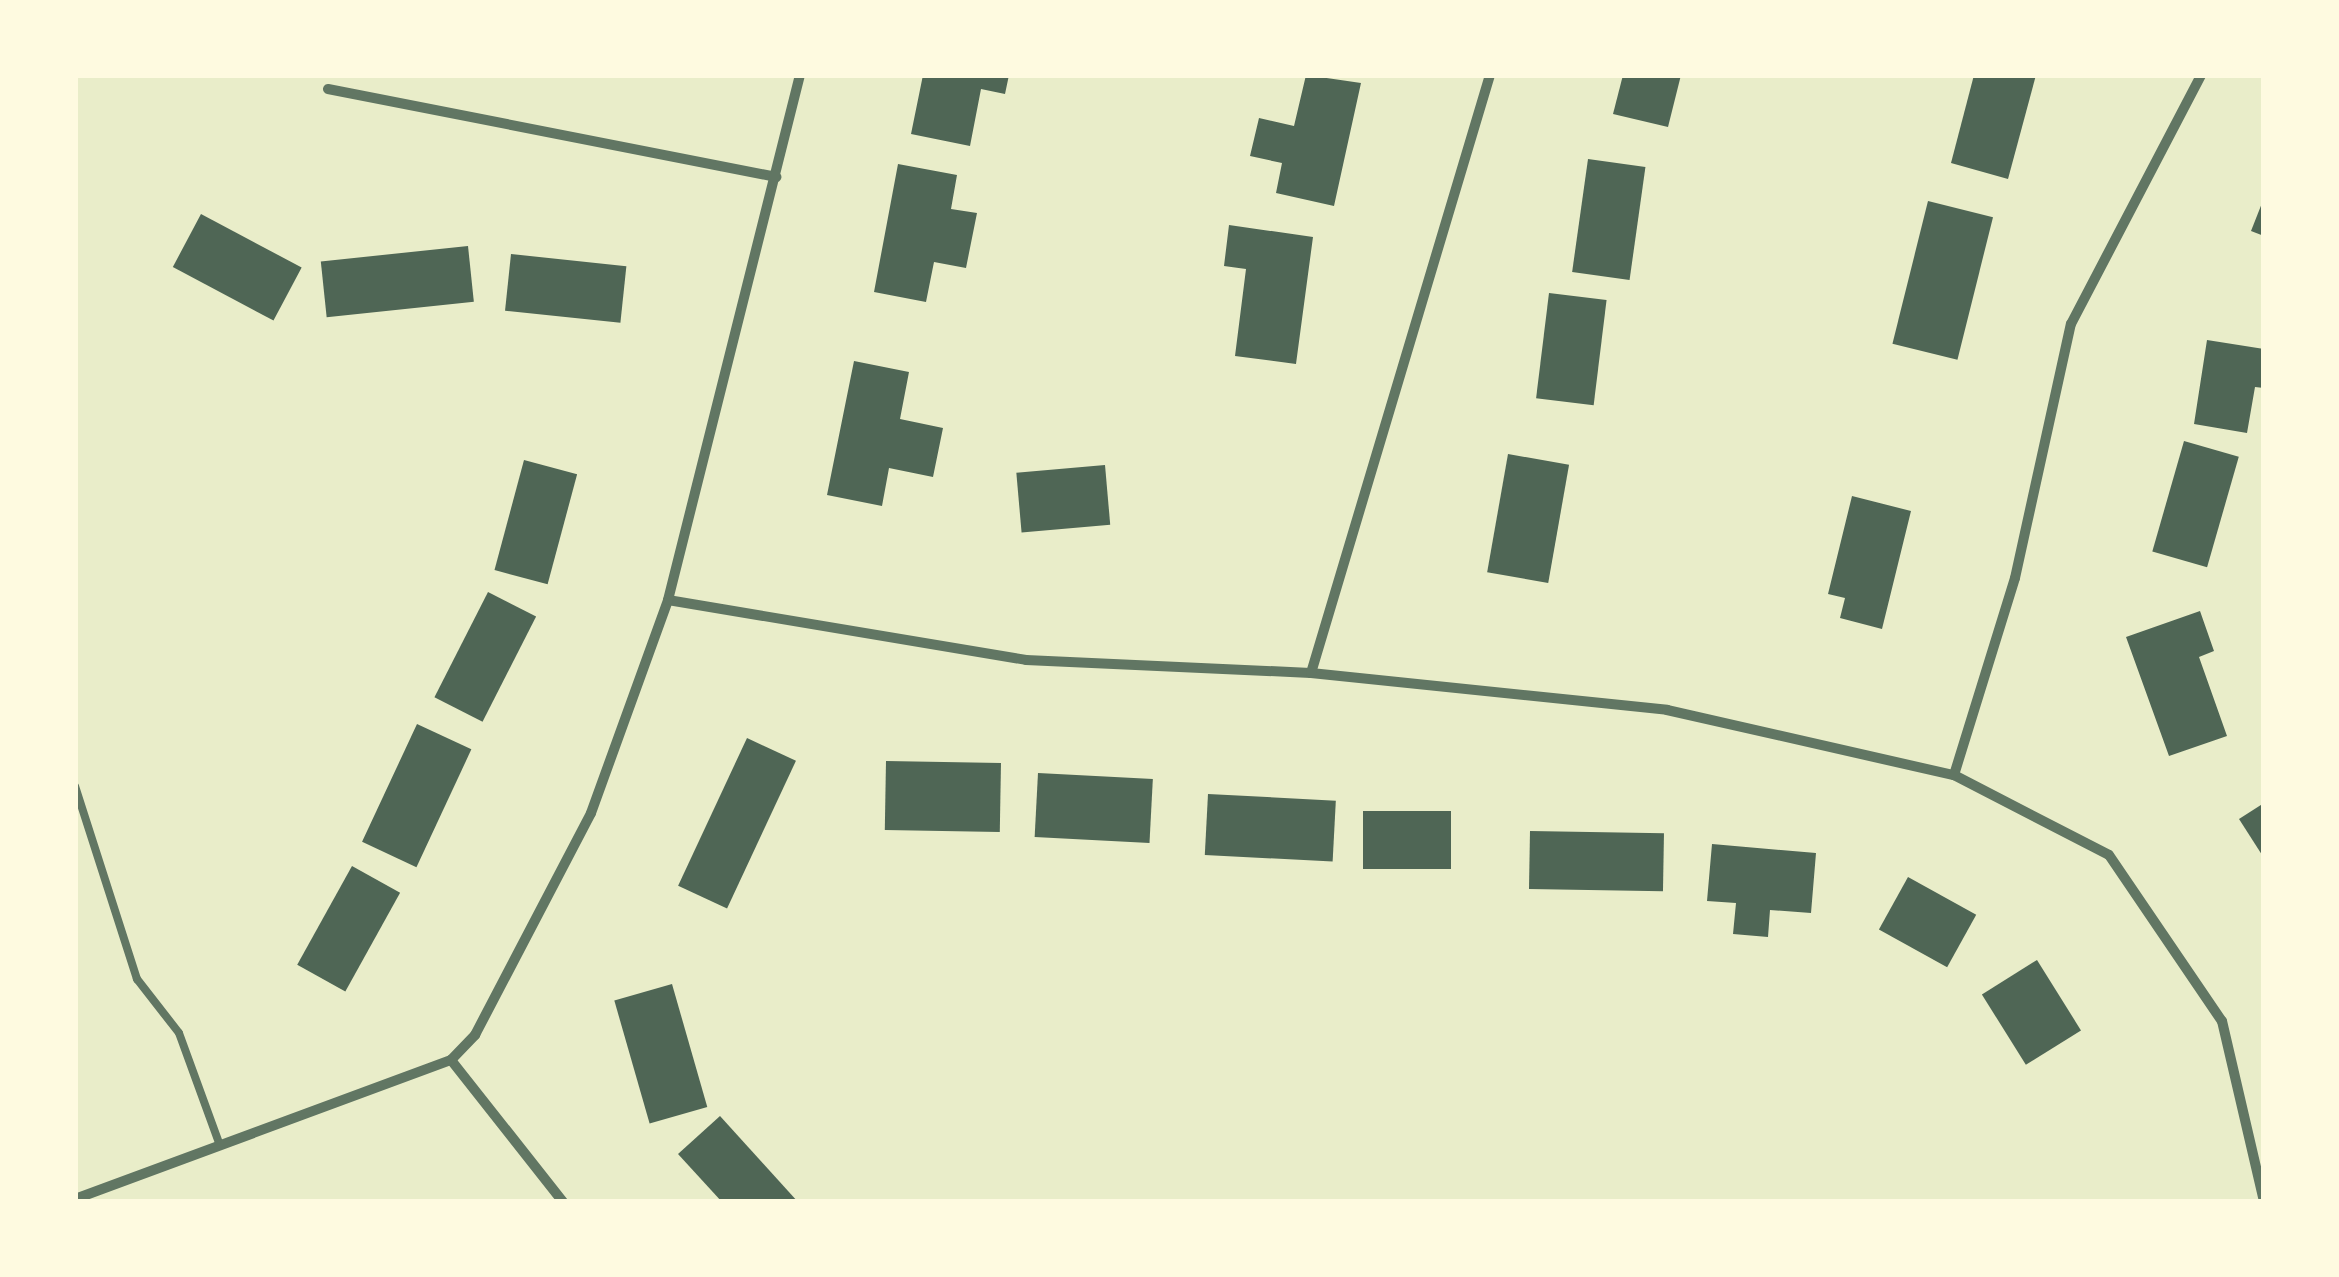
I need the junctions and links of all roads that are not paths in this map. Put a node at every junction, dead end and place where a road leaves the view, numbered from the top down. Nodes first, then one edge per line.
1 (800, 75) edge
2 (1490, 75) edge
3 (2201, 75) edge
4 (328, 89) dead end
5 (776, 177) junction
6 (668, 600) junction
7 (1311, 673) junction
8 (1954, 775) junction
9 (75, 786) edge
10 (451, 1060) junction
11 (219, 1144) junction
12 (75, 1199) edge
13 (2264, 1201) edge
14 (563, 1202) edge

1 - 5 street
2 - 7 street
3 - 8 street
4 - 5 street
5 - 6 street
6 - 7 street
6 - 10 street
7 - 8 street
8 - 13 street
9 - 11 lane
10 - 11 street
10 - 14 street
11 - 12 street

